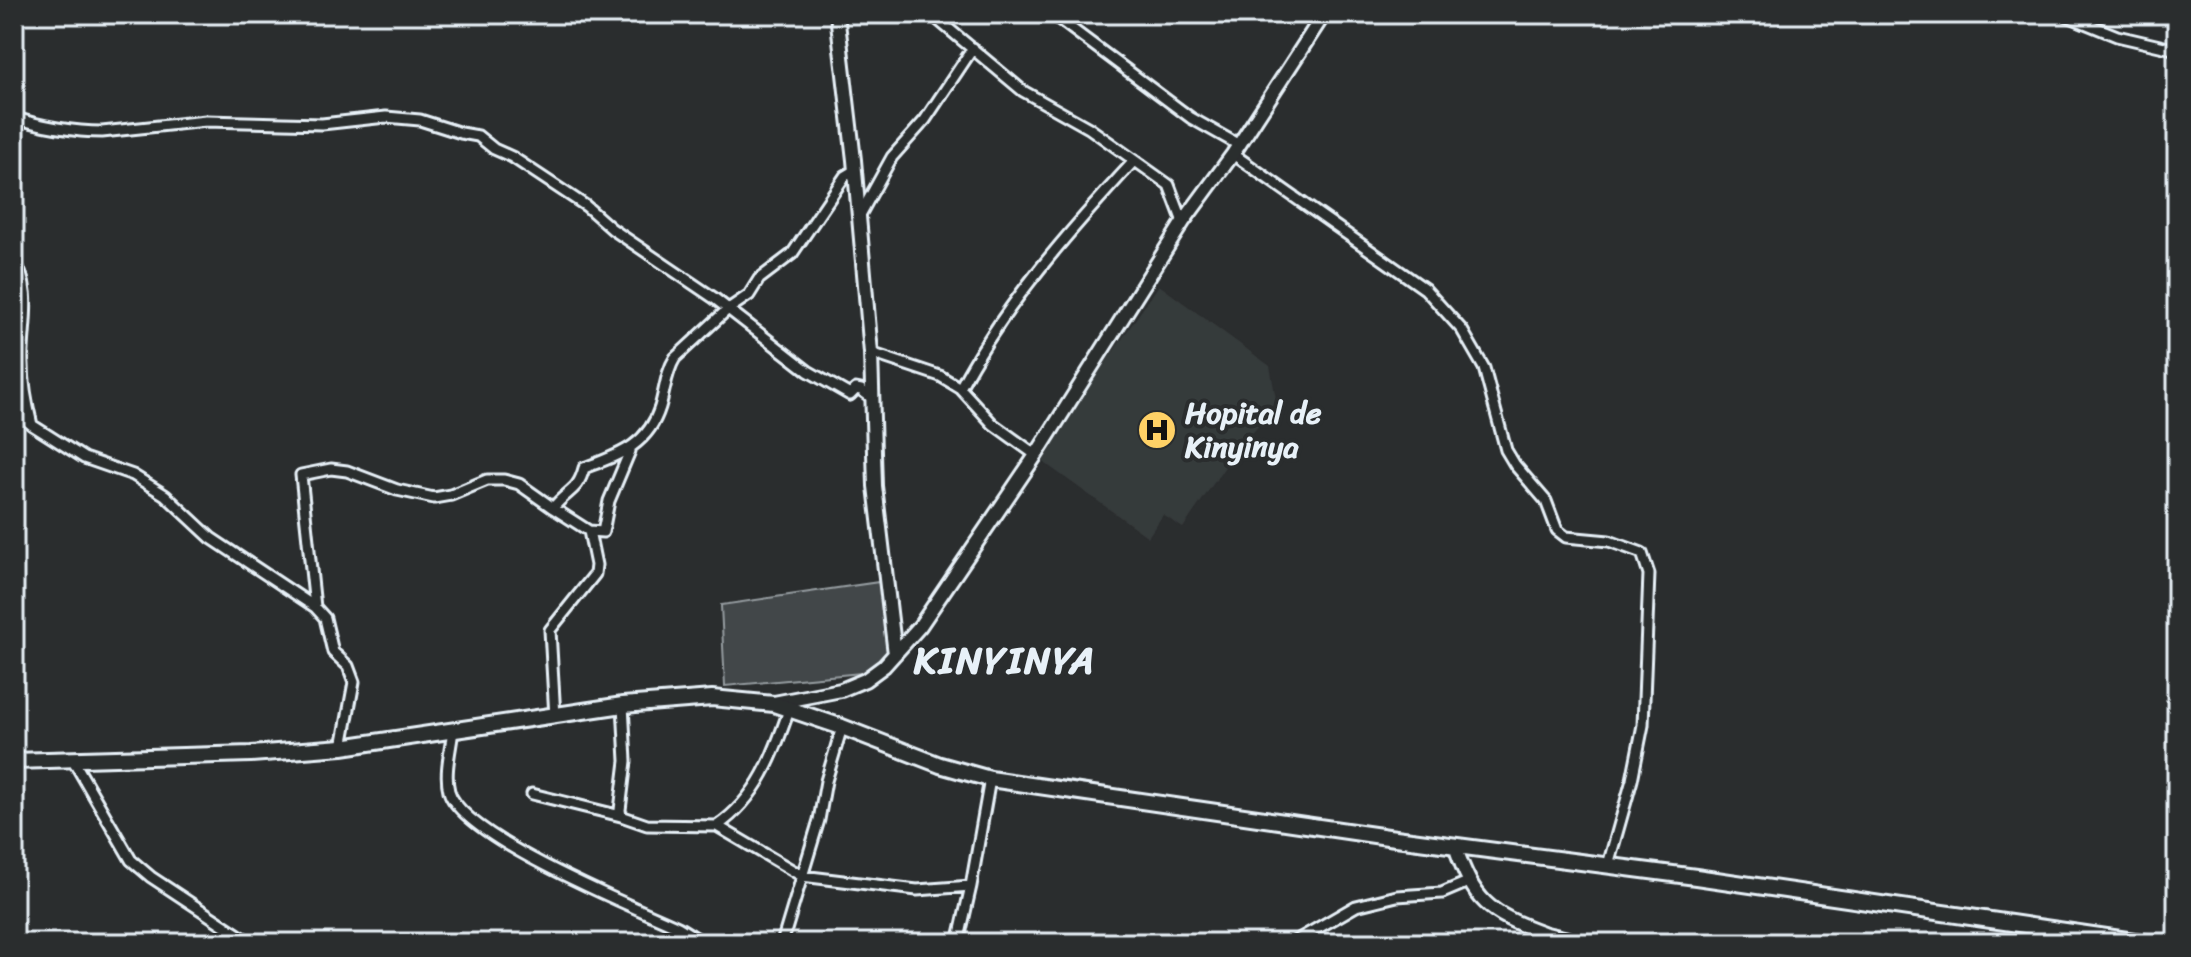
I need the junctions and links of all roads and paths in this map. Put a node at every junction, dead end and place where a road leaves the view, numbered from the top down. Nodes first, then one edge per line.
1 (837, 14) edge
2 (931, 14) edge
3 (1052, 14) edge
4 (2063, 14) edge
5 (1321, 15) edge
6 (973, 48) junction
7 (2177, 50) edge
8 (14, 117) edge
9 (1236, 150) junction
10 (1134, 161) junction
11 (855, 170) junction
12 (860, 215) junction
13 (1183, 222) junction
14 (14, 261) edge
15 (727, 310) junction
16 (871, 353) junction
17 (960, 388) junction
18 (872, 398) junction
19 (14, 410) edge
20 (32, 425) junction
21 (630, 451) junction
22 (1036, 455) junction
23 (553, 508) junction
24 (589, 531) junction
25 (315, 607) junction
26 (895, 654) junction
27 (774, 704) junction
28 (623, 705) junction
29 (789, 710) junction
30 (555, 717) junction
31 (842, 727) junction
32 (453, 730) junction
33 (342, 747) junction
34 (73, 760) junction
35 (14, 761) edge
36 (990, 779) junction
37 (532, 794) dead end
38 (621, 816) junction
39 (717, 826) junction
40 (1455, 846) junction
41 (1608, 865) junction
42 (802, 876) junction
43 (1468, 882) junction
44 (971, 886) junction
45 (251, 943) edge
46 (704, 943) edge
47 (782, 943) edge
48 (958, 943) edge
49 (1292, 943) edge
50 (1579, 943) edge
51 (2148, 943) edge

1 - 11 main road
2 - 6 street
3 - 9 street
4 - 7 street
5 - 9 main road
6 - 10 street
6 - 12 street
8 - 15 street
9 - 13 main road
9 - 41 street
10 - 13 street
10 - 17 street
11 - 12 main road
11 - 15 street
12 - 16 main road
13 - 22 main road
14 - 20 street
15 - 18 street
15 - 21 street
16 - 17 street
16 - 18 main road
17 - 22 street
18 - 26 main road
19 - 20 street
20 - 25 street
21 - 23 street
21 - 24 street
22 - 26 main road
23 - 24 street
23 - 25 street
24 - 30 street
25 - 33 street
26 - 27 main road
27 - 28 main road
27 - 29 main road
28 - 30 main road
28 - 38 street
29 - 31 main road
29 - 39 street
30 - 32 main road
31 - 36 main road
31 - 42 street
32 - 33 main road
32 - 46 street
33 - 34 main road
34 - 35 main road
34 - 45 street
36 - 40 main road
36 - 44 street
37 - 38 street
38 - 39 street
39 - 42 street
40 - 41 main road
40 - 43 main road
41 - 51 main road
42 - 44 street
42 - 47 street
43 - 49 street
43 - 50 main road
44 - 48 street

